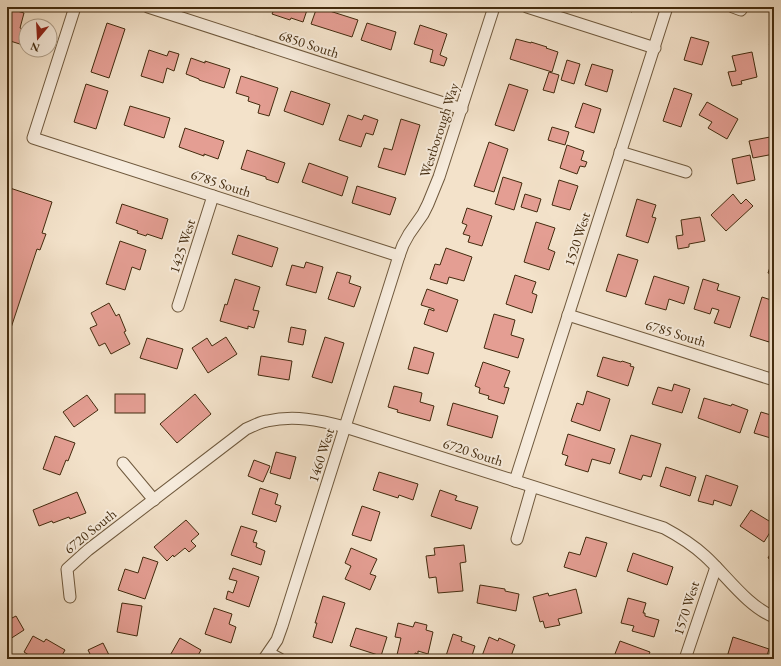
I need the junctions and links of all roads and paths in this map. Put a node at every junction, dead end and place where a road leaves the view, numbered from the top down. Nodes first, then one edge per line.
1 (75, 7) edge
2 (148, 7) edge
3 (494, 7) edge
4 (527, 7) edge
5 (668, 7) edge
6 (655, 48) junction
7 (462, 109) junction
8 (620, 152) junction
9 (686, 172) dead end
10 (213, 196) junction
11 (399, 256) junction
12 (178, 306) dead end
13 (568, 315) junction
14 (774, 380) edge
15 (345, 427) junction
16 (123, 463) dead end
17 (515, 481) junction
18 (532, 486) junction
19 (154, 500) junction
20 (517, 539) dead end
21 (716, 567) junction
22 (70, 597) dead end
23 (774, 617) edge
24 (266, 656) edge
25 (280, 659) edge
26 (685, 659) edge

1 - 10 street, 6785 South
2 - 7 street, 6850 South
3 - 7 street, Westborough Way
4 - 6 street
5 - 6 street, 1520 West
6 - 8 street, 1520 West
7 - 11 street, Westborough Way
8 - 9 street
8 - 13 street, 1520 West
10 - 11 street, 6785 South
10 - 12 street, 1425 West
11 - 15 street, 1460 West
13 - 14 street, 6785 South
13 - 17 street, 1520 West
15 - 17 street, 6720 South
15 - 19 street, 6720 South
15 - 24 street, 1460 West
16 - 19 street
17 - 18 street, 6720 South
18 - 20 street
18 - 21 street, 6720 South
19 - 22 street, 6720 South
21 - 23 street, 6720 South
21 - 26 street, 1570 West
24 - 25 street

